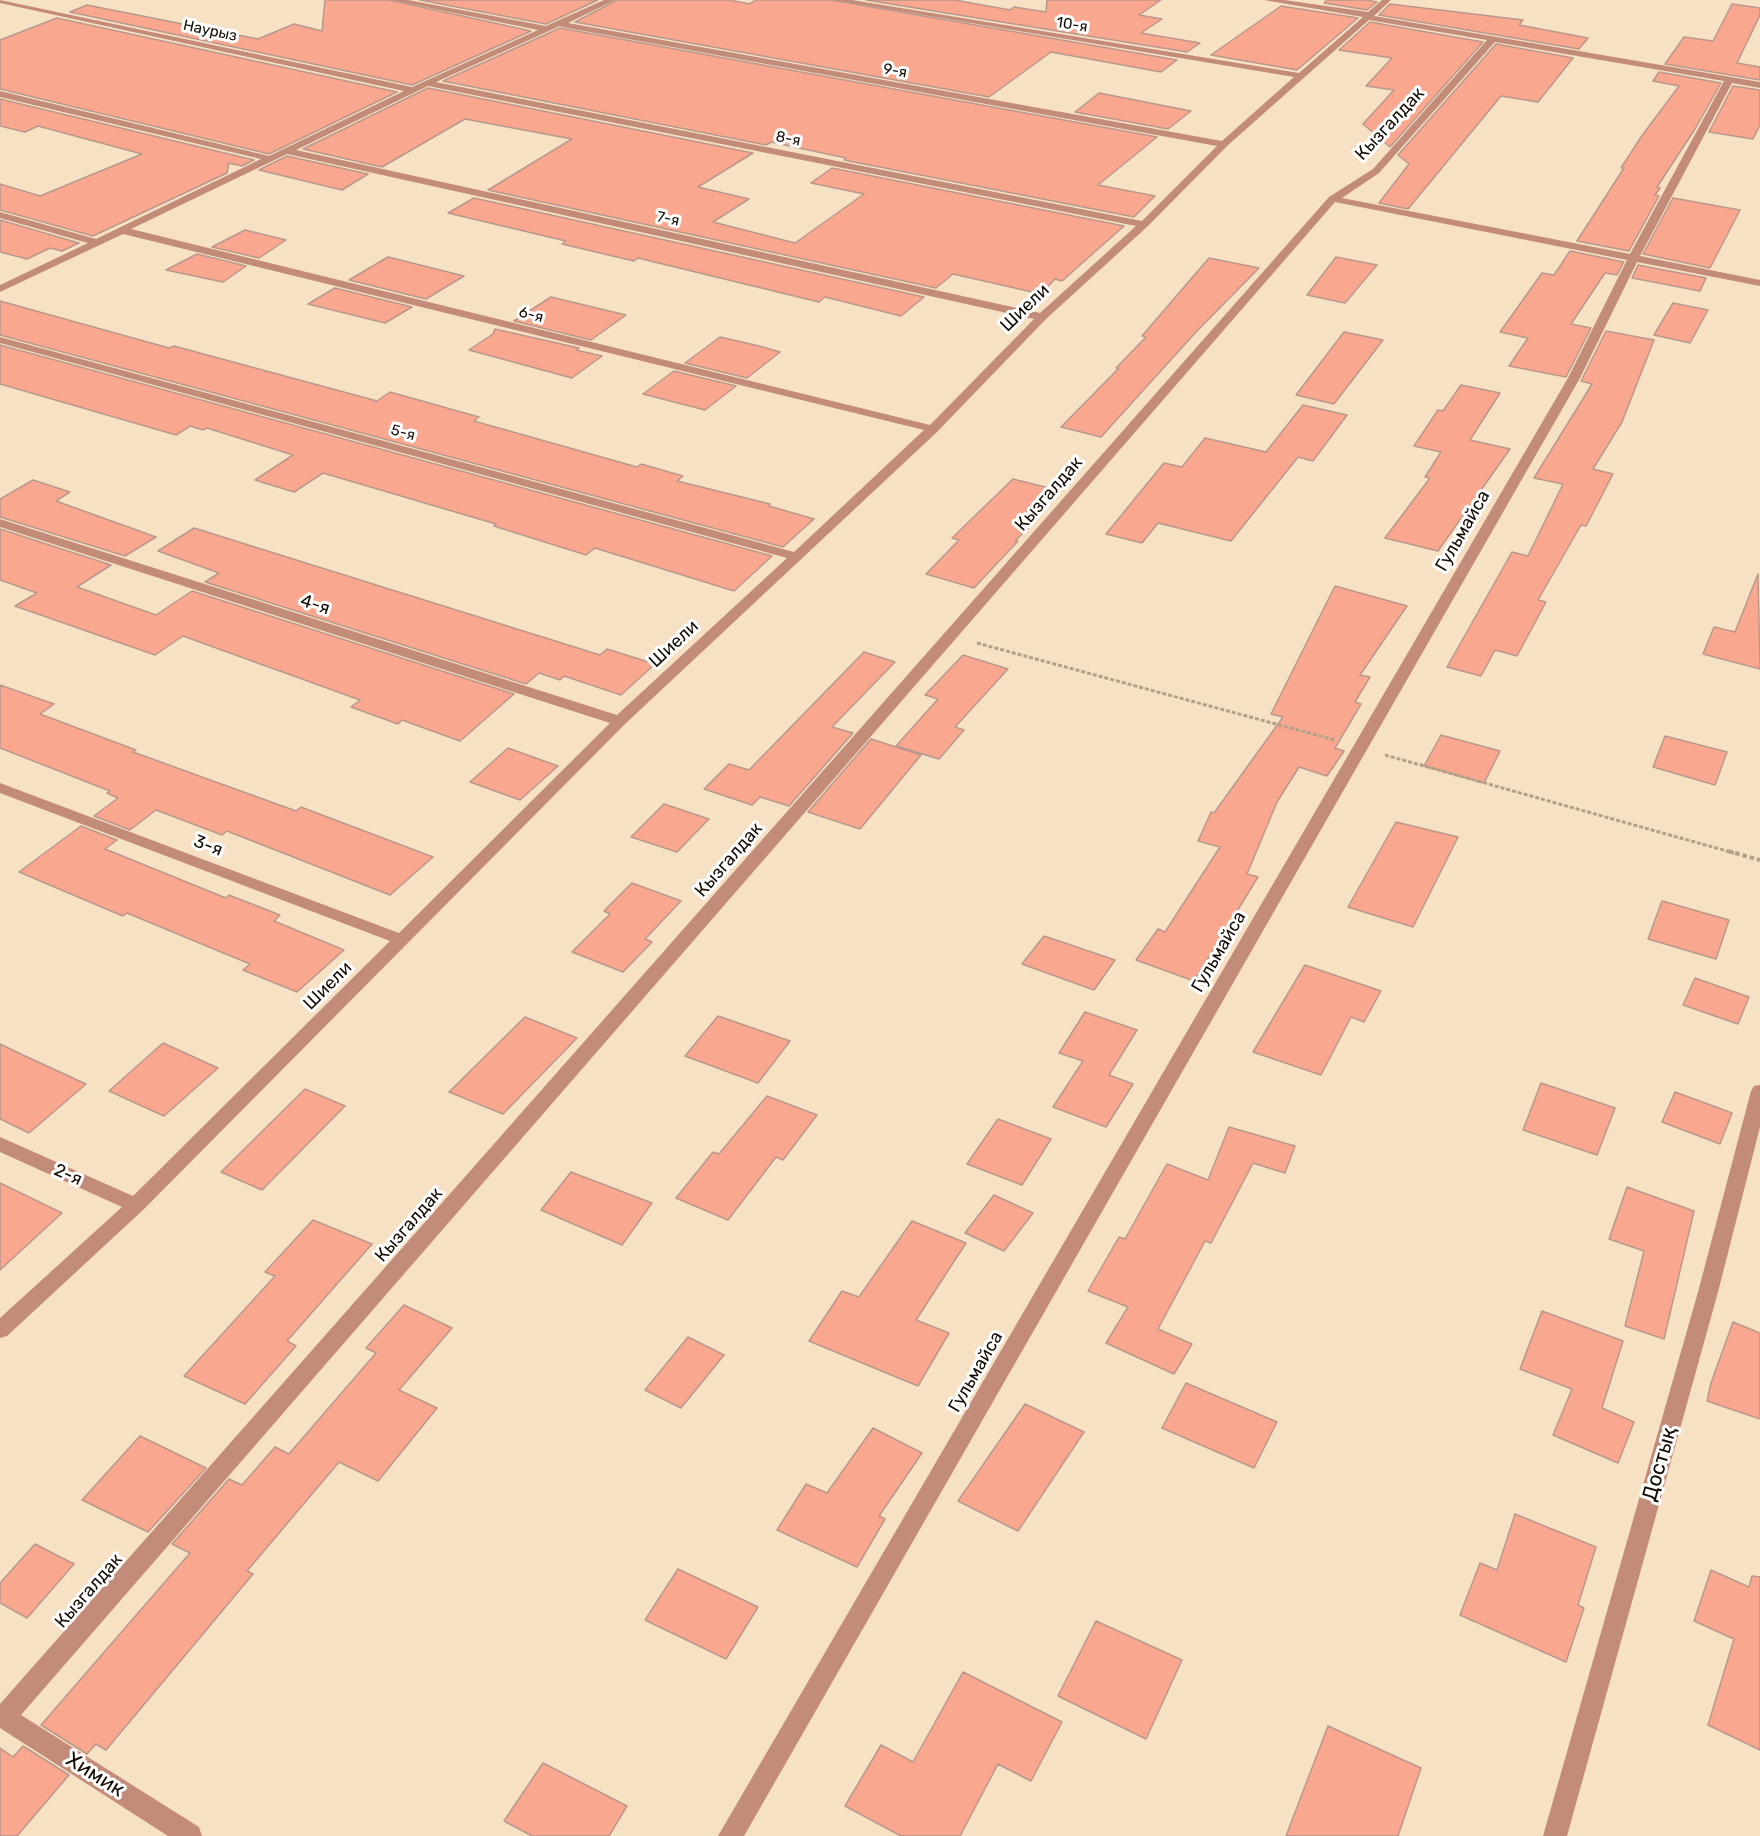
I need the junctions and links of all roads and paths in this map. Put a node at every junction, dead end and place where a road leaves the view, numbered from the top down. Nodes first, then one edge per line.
1 (395, 0) edge
2 (611, 0) edge
3 (837, 0) edge
4 (1268, 0) edge
5 (1387, 0) edge
6 (0, 1) edge
7 (1368, 16) junction
8 (562, 24) junction
9 (547, 29) junction
10 (1493, 39) junction
11 (1303, 76) junction
12 (1730, 80) junction
13 (428, 83) junction
14 (1760, 85) edge
15 (413, 90) junction
16 (0, 94) edge
17 (1224, 144) junction
18 (287, 151) junction
19 (271, 159) junction
20 (1333, 199) junction
21 (0, 215) edge
22 (1144, 224) junction
23 (121, 230) junction
24 (97, 242) junction
25 (1634, 257) junction
26 (1760, 283) edge
27 (0, 289) edge
28 (1042, 317) junction
29 (0, 340) edge
30 (933, 429) junction
31 (0, 524) edge
32 (797, 557) junction
33 (620, 721) junction
34 (0, 788) edge
35 (402, 940) junction
36 (1760, 1091) edge
37 (0, 1144) edge
38 (136, 1205) junction
39 (0, 1330) edge
40 (2, 1716) edge
41 (190, 1836) edge
42 (730, 1836) edge
43 (1555, 1836) edge

1 - 9 street
2 - 8 street
3 - 11 street, 10-я
4 - 7 street
5 - 7 street, Шиели
6 - 15 street, Наурыз
7 - 10 street
7 - 11 street, Шиели
8 - 9 street
8 - 17 street, 9-я
9 - 13 street
10 - 12 street
10 - 20 street, Кызгалдак
11 - 17 street, Шиели
12 - 14 street
12 - 25 street, Гульмайса
13 - 15 street
13 - 22 street, 8-я
15 - 18 street
16 - 19 street
17 - 22 street, Шиели
18 - 19 street
18 - 28 street, 7-я
19 - 23 street
20 - 25 street
20 - 40 street, Кызгалдак
21 - 24 street
22 - 28 street, Шиели
23 - 24 street
23 - 30 street, 6-я
24 - 27 street
25 - 26 street
25 - 42 street, Гульмайса
28 - 30 street, Шиели
29 - 32 street, 5-я
30 - 32 street, Шиели
31 - 33 street, 4-я
32 - 33 street, Шиели
33 - 35 street, Шиели
34 - 35 street, 3-я
35 - 38 street, Шиели
36 - 43 street, Достық
37 - 38 street, 2-я
38 - 39 street, Шиели
40 - 41 street, Химик

